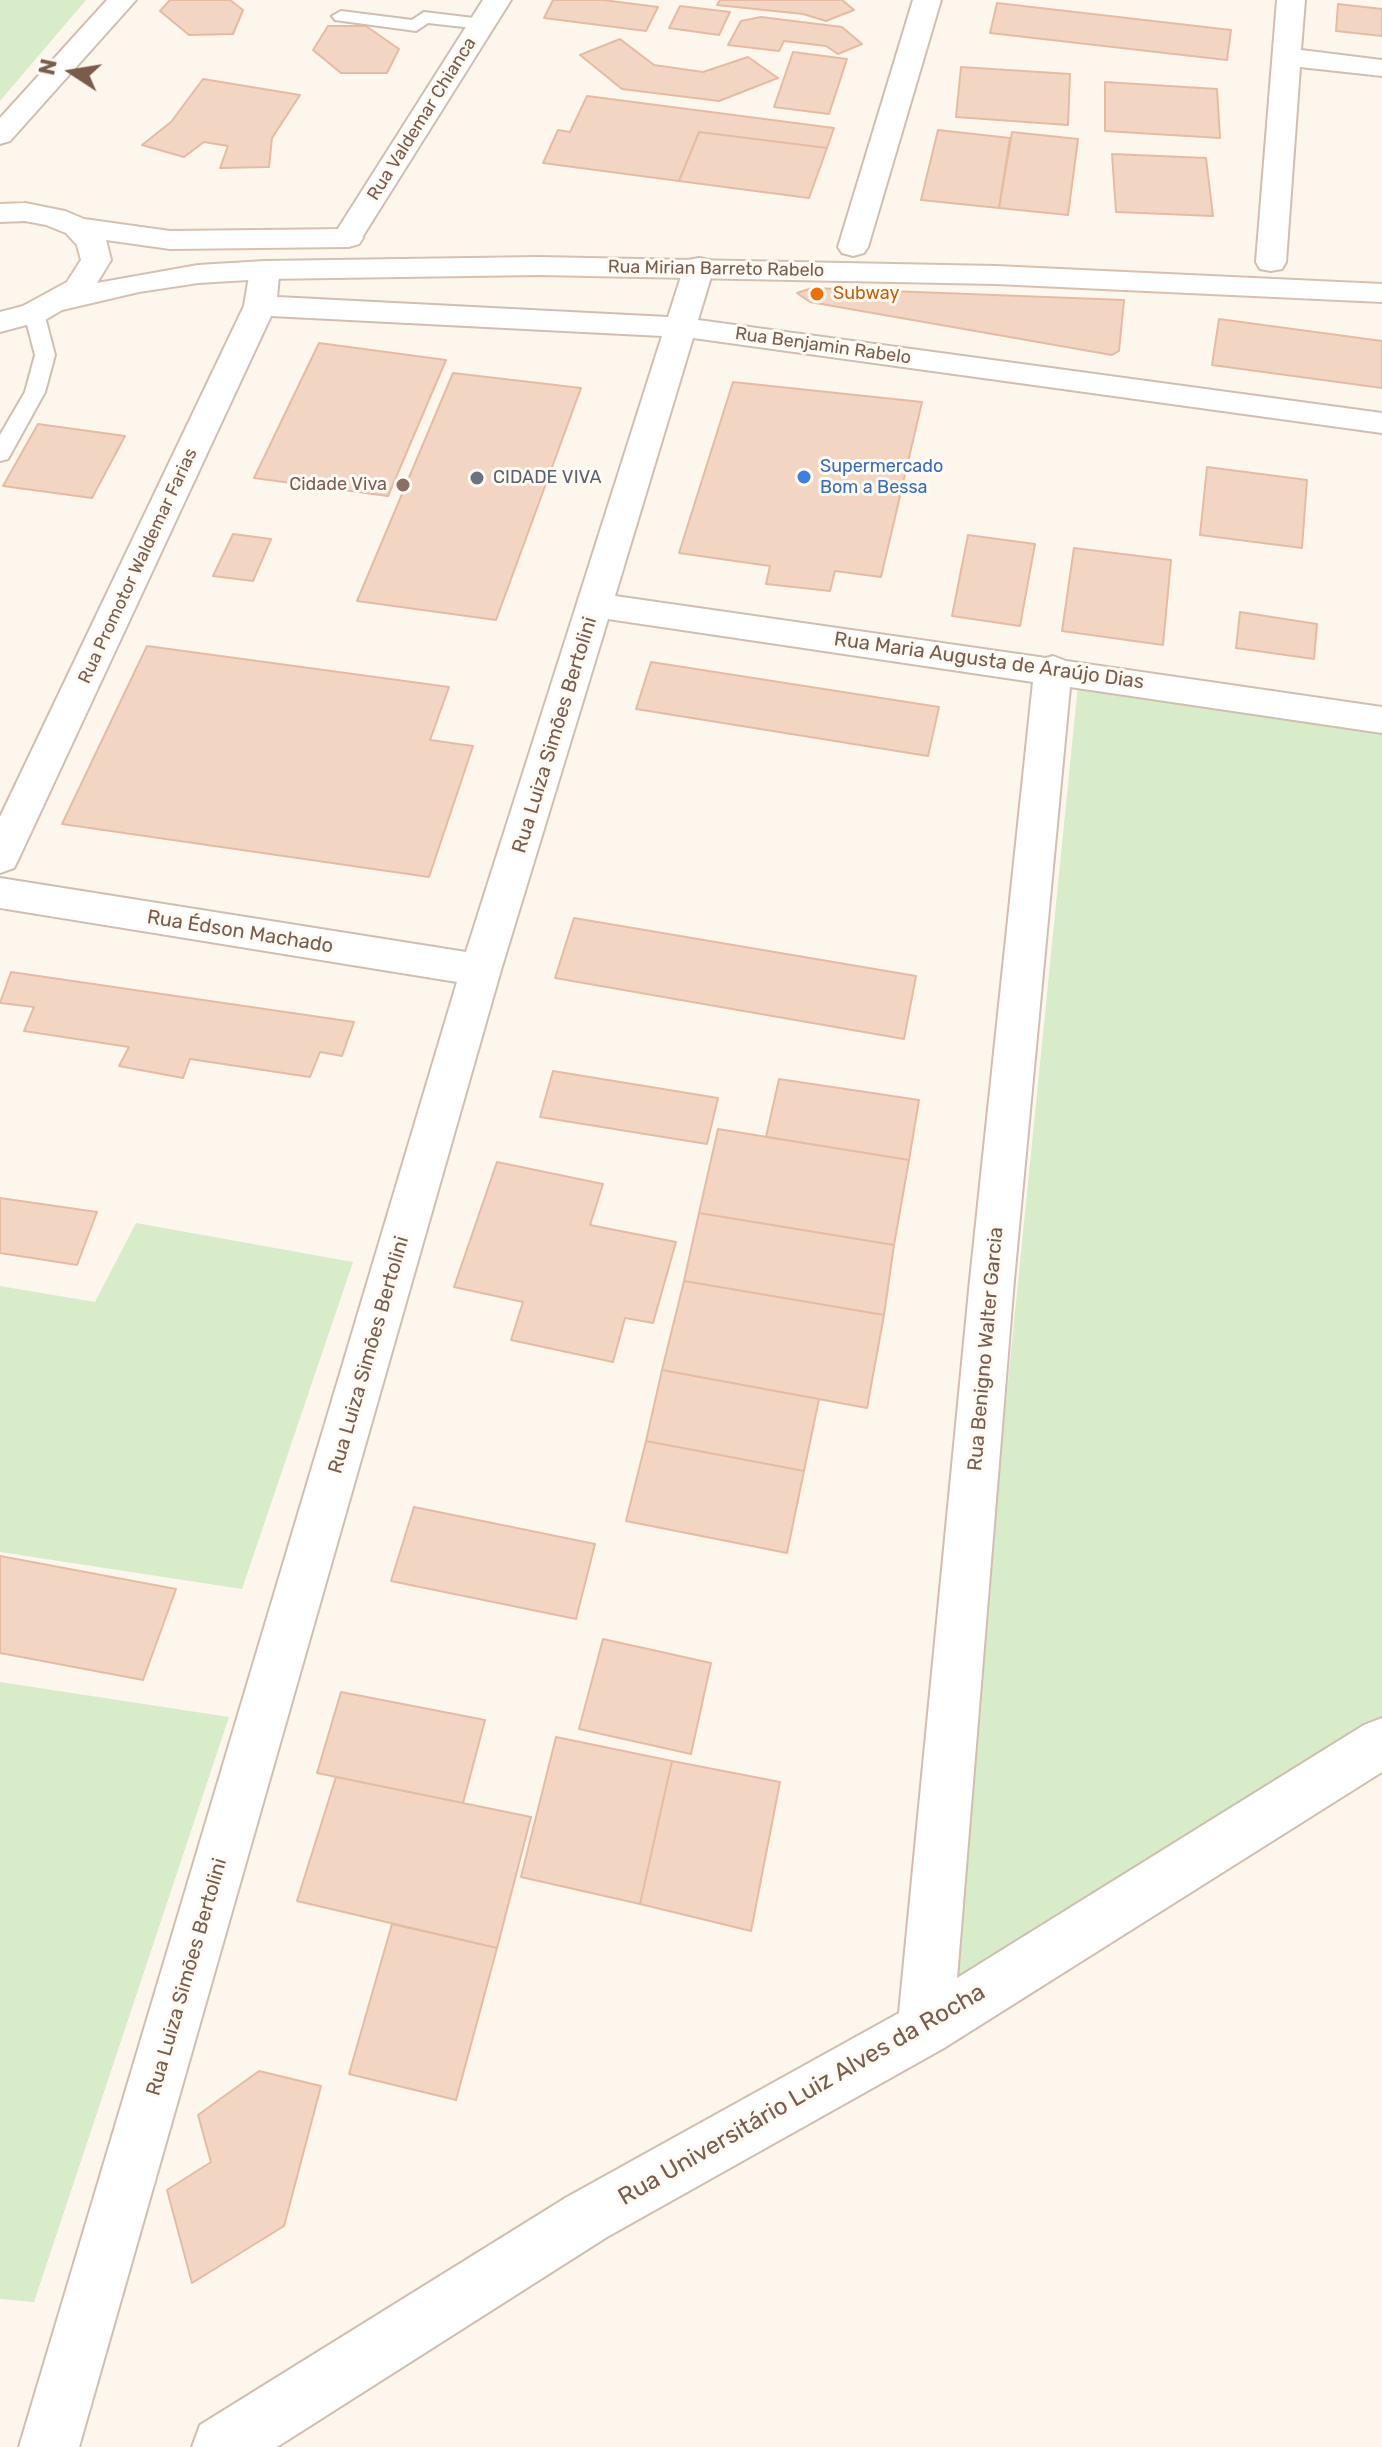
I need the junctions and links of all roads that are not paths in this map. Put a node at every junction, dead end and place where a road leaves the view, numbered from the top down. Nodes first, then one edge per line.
1 (122, 0) edge
2 (927, 0) edge
3 (1291, 0) edge
4 (490, 12) edge
5 (341, 16) dead end
6 (1286, 57) junction
7 (1382, 68) edge
8 (0, 135) edge
9 (0, 213) edge
10 (77, 227) junction
11 (347, 238) junction
12 (379, 238) dead end
13 (709, 247) junction
14 (853, 247) junction
15 (1271, 262) junction
16 (1382, 266) edge
17 (265, 270) junction
18 (1382, 293) edge
19 (260, 306) junction
20 (43, 308) junction
21 (0, 322) edge
22 (680, 327) junction
23 (1382, 423) edge
24 (0, 454) edge
25 (596, 605) junction
26 (1053, 669) junction
27 (1382, 720) edge
28 (0, 858) edge
29 (0, 893) edge
30 (481, 970) junction
31 (1382, 1743) edge
32 (925, 2029) junction
33 (49, 2447) edge
34 (222, 2447) edge

1 - 8 street
2 - 14 street
3 - 6 street
4 - 5 lane
4 - 11 street, Rua Valdemar Chianca
6 - 7 street
6 - 15 street
9 - 10 street
10 - 11 street
10 - 20 street
11 - 12 street
13 - 14 street, Rua Mirian Barreto Rabelo
13 - 17 street, Rua Mirian Barreto Rabelo
13 - 18 street, Rua Mirian Barreto Rabelo
13 - 22 street, Rua Luiza Simões Bertolini
14 - 15 street, Rua Mirian Barreto Rabelo
15 - 16 street, Rua Mirian Barreto Rabelo
17 - 19 street, Rua Promotor Waldemar Farias
17 - 20 street, Rua Mirian Barreto Rabelo
19 - 22 street, Rua Benjamin Rabelo
19 - 28 street, Rua Promotor Waldemar Farias
20 - 21 street, Rua Mirian Barreto Rabelo
20 - 24 lane
22 - 23 street, Rua Benjamin Rabelo
22 - 25 street, Rua Luiza Simões Bertolini
25 - 26 street, Rua Maria Augusta de Araújo Dias
25 - 30 street, Rua Luiza Simões Bertolini
26 - 27 street, Rua Maria Augusta de Araújo Dias
26 - 32 street, Rua Benigno Walter Garcia
29 - 30 street, Rua Édson Machado
30 - 33 street, Rua Luiza Simões Bertolini
31 - 32 street, Rua Universitário Luiz Alves da Rocha
32 - 34 street, Rua Universitário Luiz Alves da Rocha

